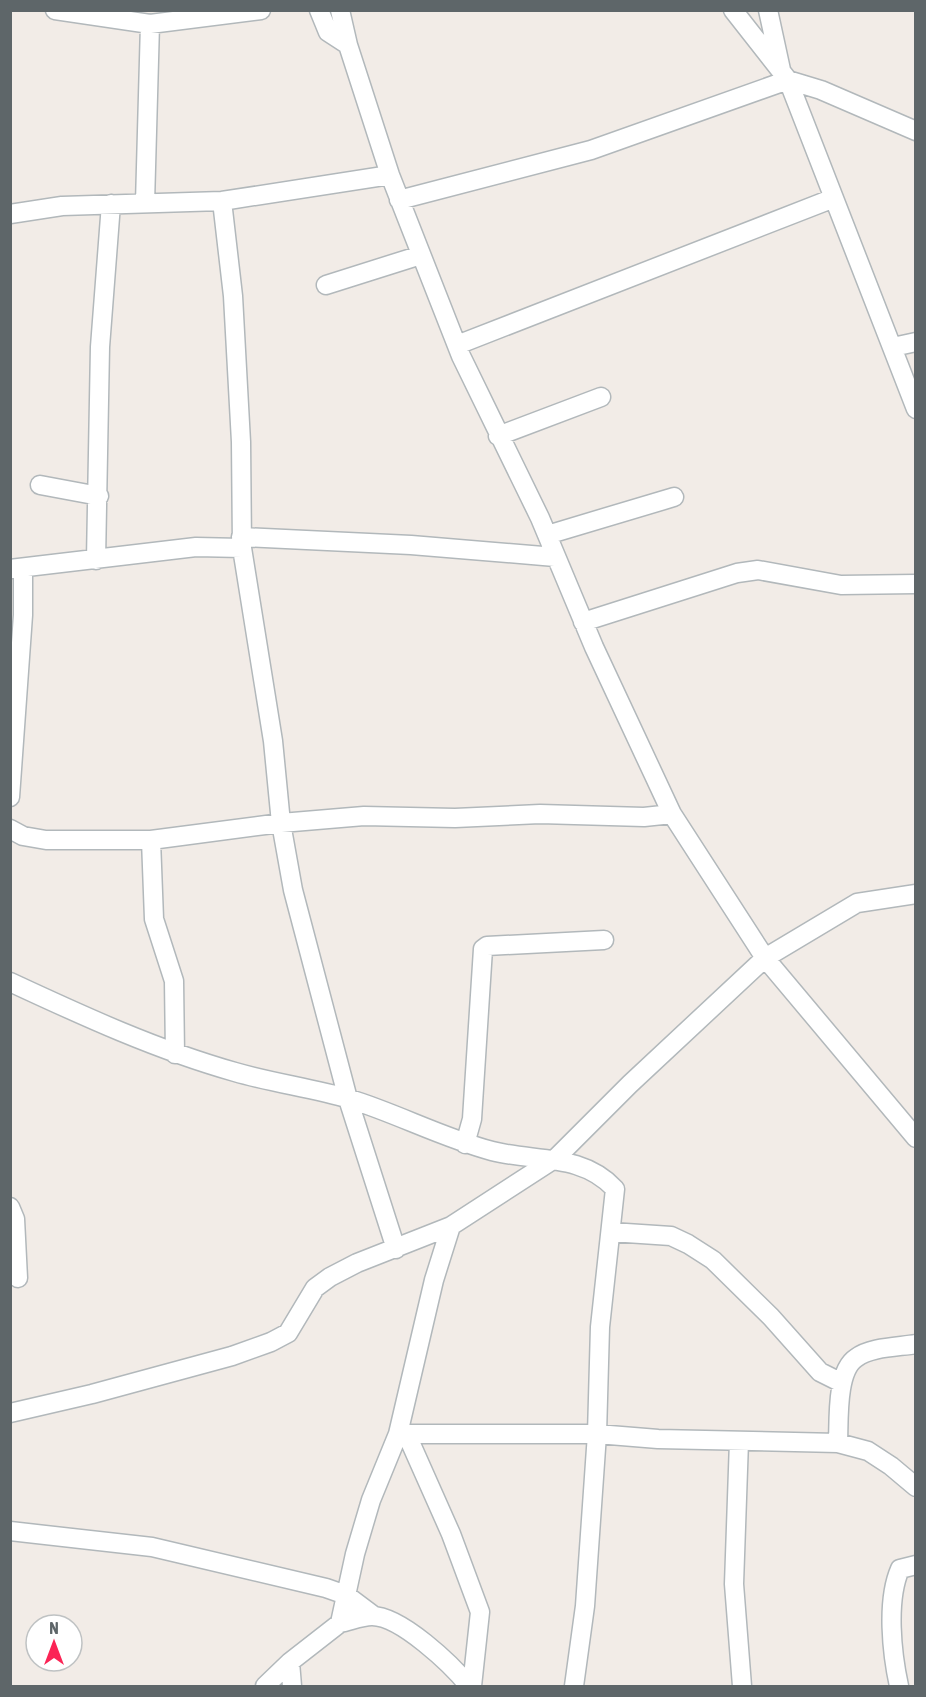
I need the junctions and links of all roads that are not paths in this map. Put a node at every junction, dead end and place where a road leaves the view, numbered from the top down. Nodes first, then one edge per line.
1 (55, 10) edge
2 (261, 10) edge
3 (318, 10) edge
4 (340, 10) edge
5 (766, 10) edge
6 (737, 16) edge
7 (150, 24) junction
8 (348, 45) junction
9 (785, 76) junction
10 (912, 123) edge
11 (390, 175) junction
12 (834, 198) junction
13 (399, 200) junction
14 (222, 201) junction
15 (145, 203) junction
16 (111, 204) junction
17 (10, 214) edge
18 (420, 255) junction
19 (326, 285) dead end
20 (915, 342) edge
21 (457, 345) junction
22 (893, 347) junction
23 (601, 397) dead end
24 (914, 398) edge
25 (498, 436) junction
26 (40, 485) dead end
27 (99, 496) junction
28 (674, 497) dead end
29 (547, 535) junction
30 (242, 542) junction
31 (555, 557) junction
32 (96, 560) junction
33 (17, 568) edge
34 (915, 584) edge
35 (583, 622) junction
36 (10, 797) edge
37 (672, 814) junction
38 (281, 823) junction
39 (10, 829) edge
40 (151, 840) junction
41 (915, 894) edge
42 (604, 940) dead end
43 (765, 958) junction
44 (10, 982) edge
45 (176, 1054) junction
46 (348, 1099) junction
47 (915, 1138) edge
48 (465, 1144) junction
49 (556, 1158) junction
50 (10, 1208) edge
51 (451, 1226) junction
52 (610, 1232) junction
53 (396, 1249) junction
54 (18, 1278) dead end
55 (915, 1344) edge
56 (842, 1383) junction
57 (10, 1413) edge
58 (597, 1434) junction
59 (403, 1435) junction
60 (739, 1441) junction
61 (838, 1443) junction
62 (915, 1488) edge
63 (10, 1531) edge
64 (915, 1565) edge
65 (346, 1595) junction
66 (374, 1616) junction
67 (340, 1623) junction
68 (290, 1662) junction
69 (265, 1686) edge
70 (292, 1686) edge
71 (471, 1686) edge
72 (574, 1686) edge
73 (742, 1686) edge
74 (899, 1686) edge

1 - 7 street
2 - 7 street
3 - 8 street
4 - 8 street
5 - 6 street
5 - 9 street
6 - 9 street
7 - 15 street
8 - 11 street
9 - 10 street
9 - 12 street
9 - 13 street
11 - 13 street
11 - 14 street
12 - 21 street
12 - 22 street
13 - 18 street
14 - 15 street
14 - 30 street
15 - 16 street
16 - 17 street
16 - 27 street
18 - 19 street
18 - 21 street
20 - 22 street
21 - 25 street
22 - 24 street
23 - 25 street
25 - 29 street
26 - 27 street
27 - 32 street
28 - 29 street
29 - 31 street
30 - 31 street
30 - 32 street
30 - 38 street
31 - 35 street
32 - 33 street
33 - 36 street
34 - 35 street
35 - 37 street
37 - 38 street
37 - 43 street
38 - 40 street
38 - 46 street
39 - 40 street
40 - 45 street
41 - 43 street
42 - 48 street
43 - 47 street
43 - 49 street
44 - 45 street
45 - 46 street
46 - 48 street
46 - 53 street
48 - 49 street
49 - 51 street
49 - 52 street
50 - 54 street
51 - 53 street
51 - 59 street
52 - 56 street
52 - 58 street
53 - 57 street
55 - 56 street
56 - 61 street
58 - 59 street
58 - 60 street
58 - 72 street
59 - 65 street
59 - 71 street
60 - 61 street
60 - 73 street
61 - 62 street
63 - 65 street
64 - 74 street
65 - 66 street
65 - 67 street
66 - 67 street
66 - 71 street
67 - 68 street
68 - 69 street
68 - 70 street

